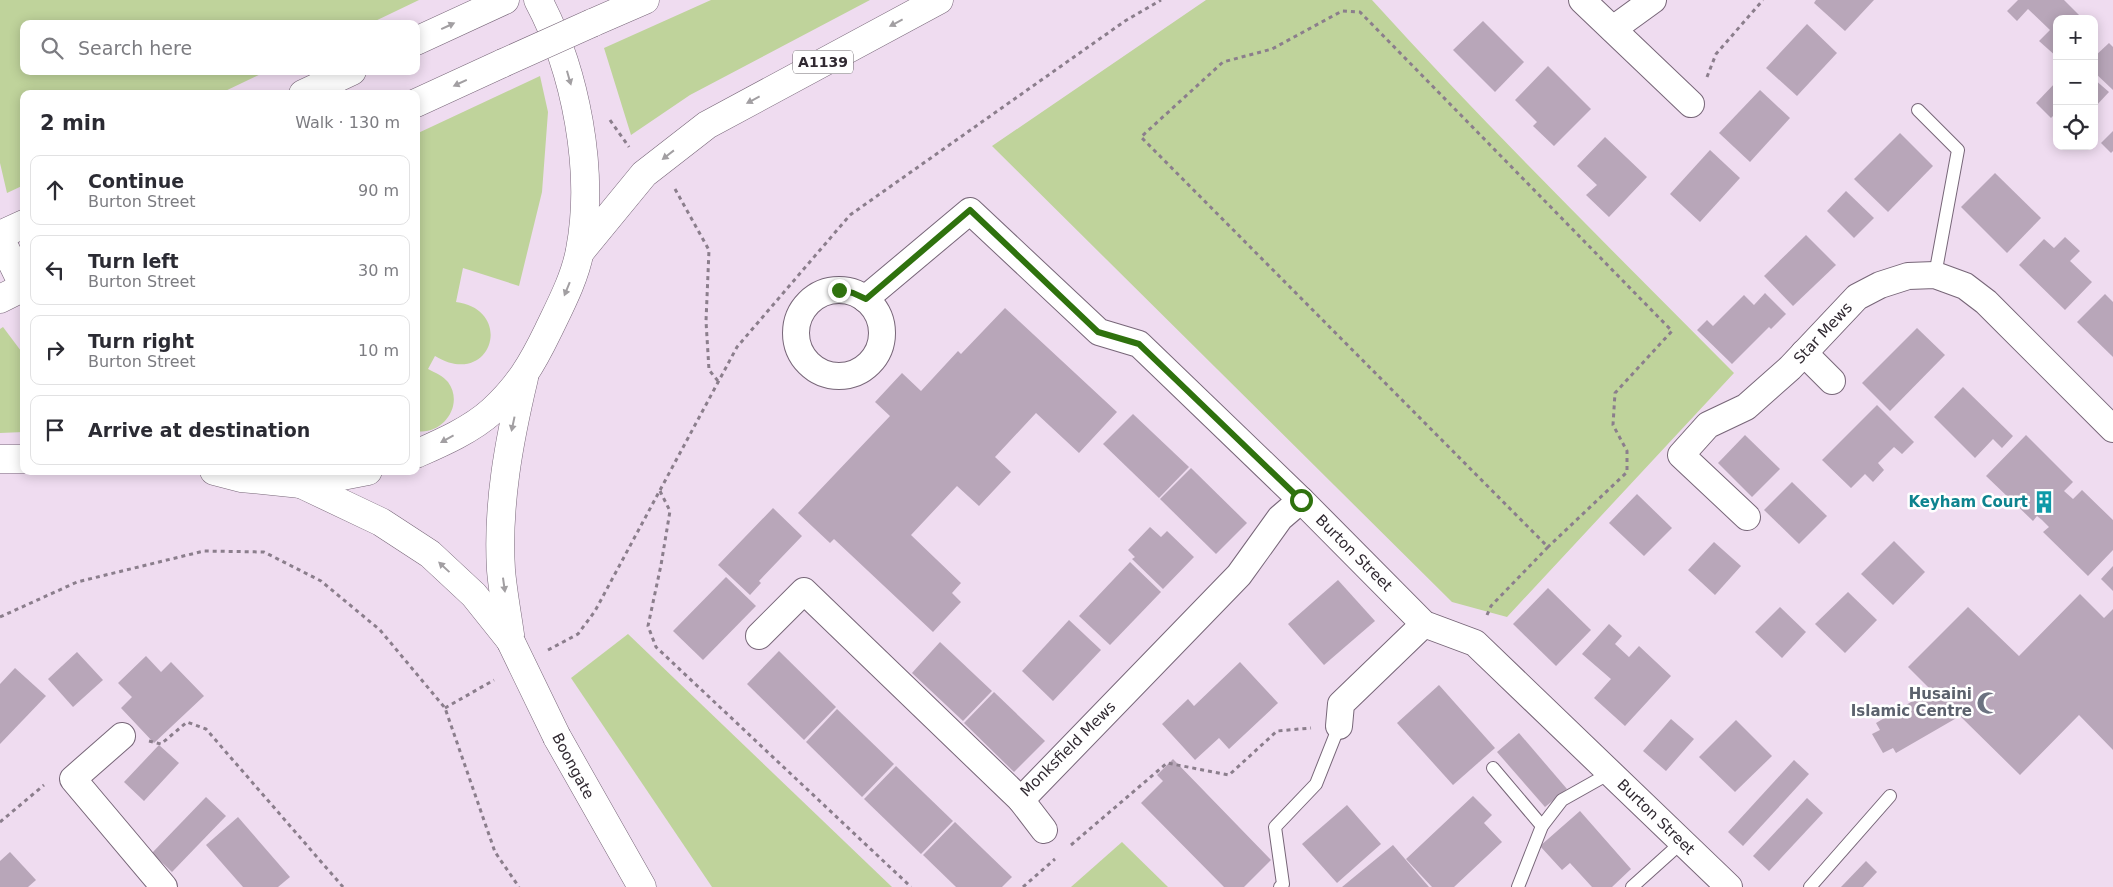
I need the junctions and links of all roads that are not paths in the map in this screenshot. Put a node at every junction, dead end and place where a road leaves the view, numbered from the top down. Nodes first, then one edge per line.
1 (505, 0) edge
2 (538, 0) edge
3 (645, 0) edge
4 (939, 0) edge
5 (1582, 0) edge
6 (1653, 0) edge
7 (1613, 29) junction
8 (420, 39) edge
9 (343, 75) edge
10 (312, 90) edge
11 (420, 101) edge
12 (1691, 104) road end
13 (1918, 110) dead end
14 (20, 226) edge
15 (0, 237) edge
16 (580, 252) junction
17 (1935, 275) junction
18 (20, 279) edge
19 (20, 289) edge
20 (0, 298) edge
21 (866, 299) dead end
22 (1804, 353) junction
23 (525, 376) junction
24 (1832, 381) dead end
25 (2113, 429) edge
26 (420, 452) edge
27 (0, 459) edge
28 (20, 459) edge
29 (229, 475) edge
30 (347, 475) edge
31 (301, 484) junction
32 (1301, 500) junction
33 (1747, 517) dead end
34 (1424, 624) junction
35 (759, 636) dead end
36 (511, 642) junction
37 (1339, 726) joint
38 (122, 736) road end
39 (1493, 768) dead end
40 (1610, 773) junction
41 (1890, 796) dead end
42 (1021, 800) junction
43 (1542, 826) junction
44 (1044, 830) dead end
45 (1682, 842) junction
46 (164, 887) edge
47 (642, 887) edge
48 (1280, 887) edge
49 (1518, 887) edge
50 (1632, 887) edge
51 (1729, 887) edge
52 (1810, 887) edge

8 -> 1 main road
2 -> 16 main road
3 -> 11 main road, bridge
4 -> 16 main road, A1139
5 - 7 street
6 - 7 street
7 - 12 street
9 - 10 main road
13 - 17 lane
14 - 15 main road
15 - 18 main road
16 -> 23 main road
17 - 22 street, Star Mews
17 - 25 street, Star Mews
19 - 20 main road
21 - 32 street, Burton Street
22 - 24 street
22 - 33 street, Star Mews
23 -> 26 main road
23 -> 36 main road, Boongate
27 - 28 main road
29 - 31 main road
30 - 31 main road
36 -> 31 main road, Boongate
32 - 34 street, Burton Street
32 - 42 street, Monksfield Mews
34 - 37 street
34 - 40 street, Burton Street
35 - 42 street, Monksfield Mews
36 - 47 main road, Boongate, bridge
37 - 48 lane
38 - 46 street
39 - 43 lane
40 - 43 lane
40 - 45 street, Burton Street
41 - 52 lane
42 - 44 street
43 - 49 lane
45 - 50 lane
45 - 51 street, Burton Street

